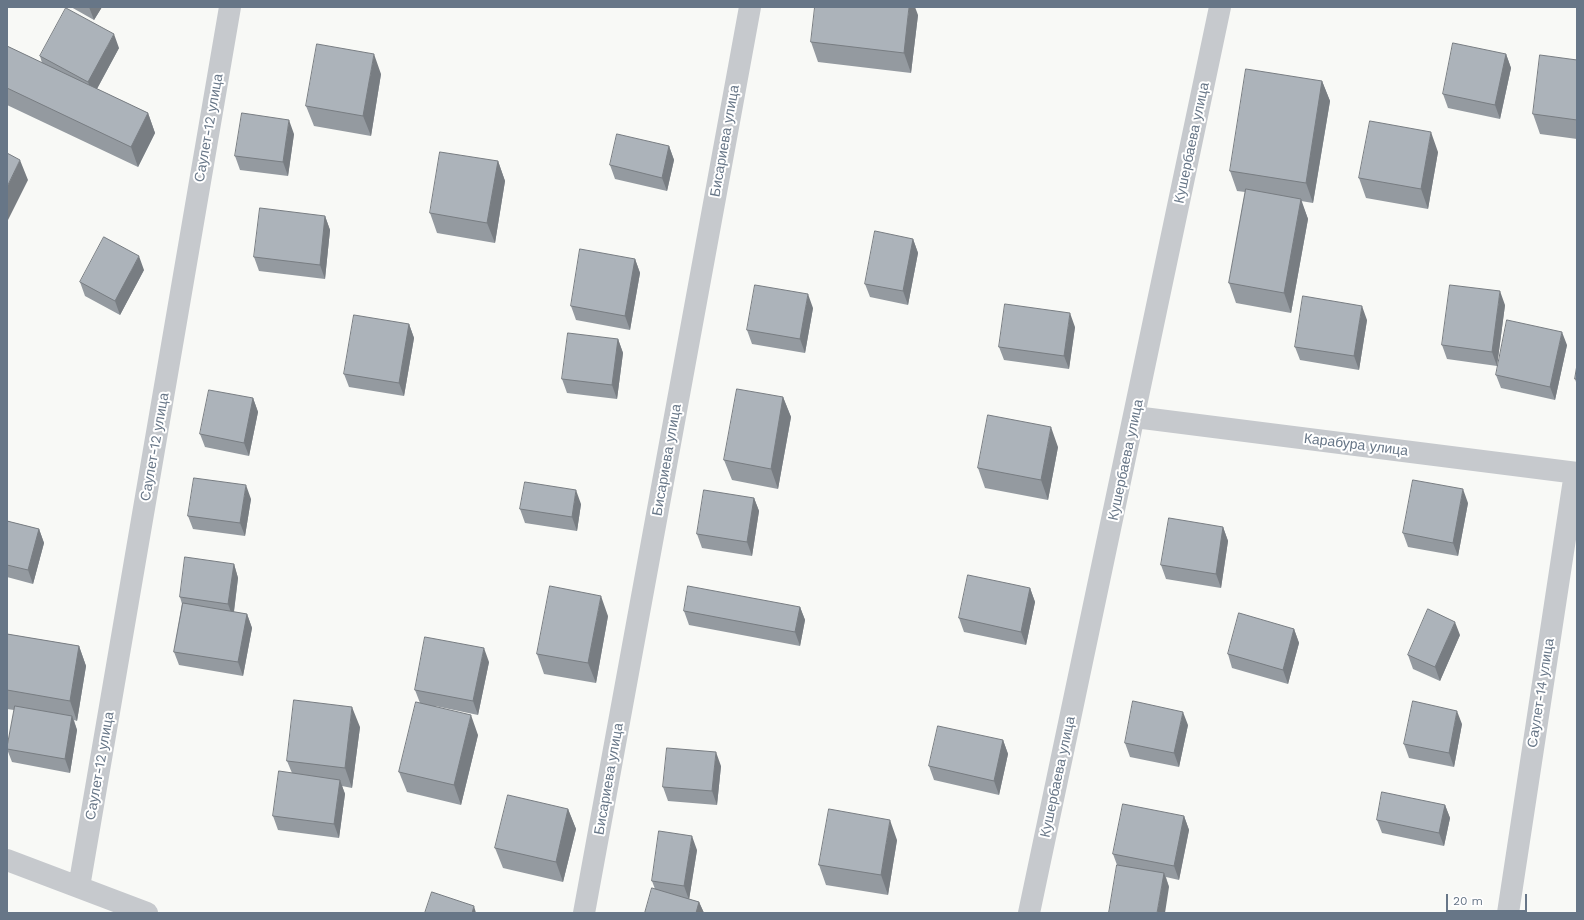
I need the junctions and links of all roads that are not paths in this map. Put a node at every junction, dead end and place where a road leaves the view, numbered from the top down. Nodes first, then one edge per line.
1 (230, 7) edge
2 (750, 7) edge
3 (1220, 7) edge
4 (1135, 417) junction
5 (1576, 473) edge
6 (7, 860) edge
7 (79, 887) junction
8 (147, 913) edge
9 (584, 913) edge
10 (1029, 913) edge
11 (1508, 913) edge

1 - 7 street, Саулет-12 улица
2 - 9 street, Бисариева улица
3 - 4 street, Кушербаева улица
4 - 5 street, Карабура улица
4 - 10 street, Кушербаева улица
5 - 11 street, Саулет-14 улица
6 - 7 street
7 - 8 street

